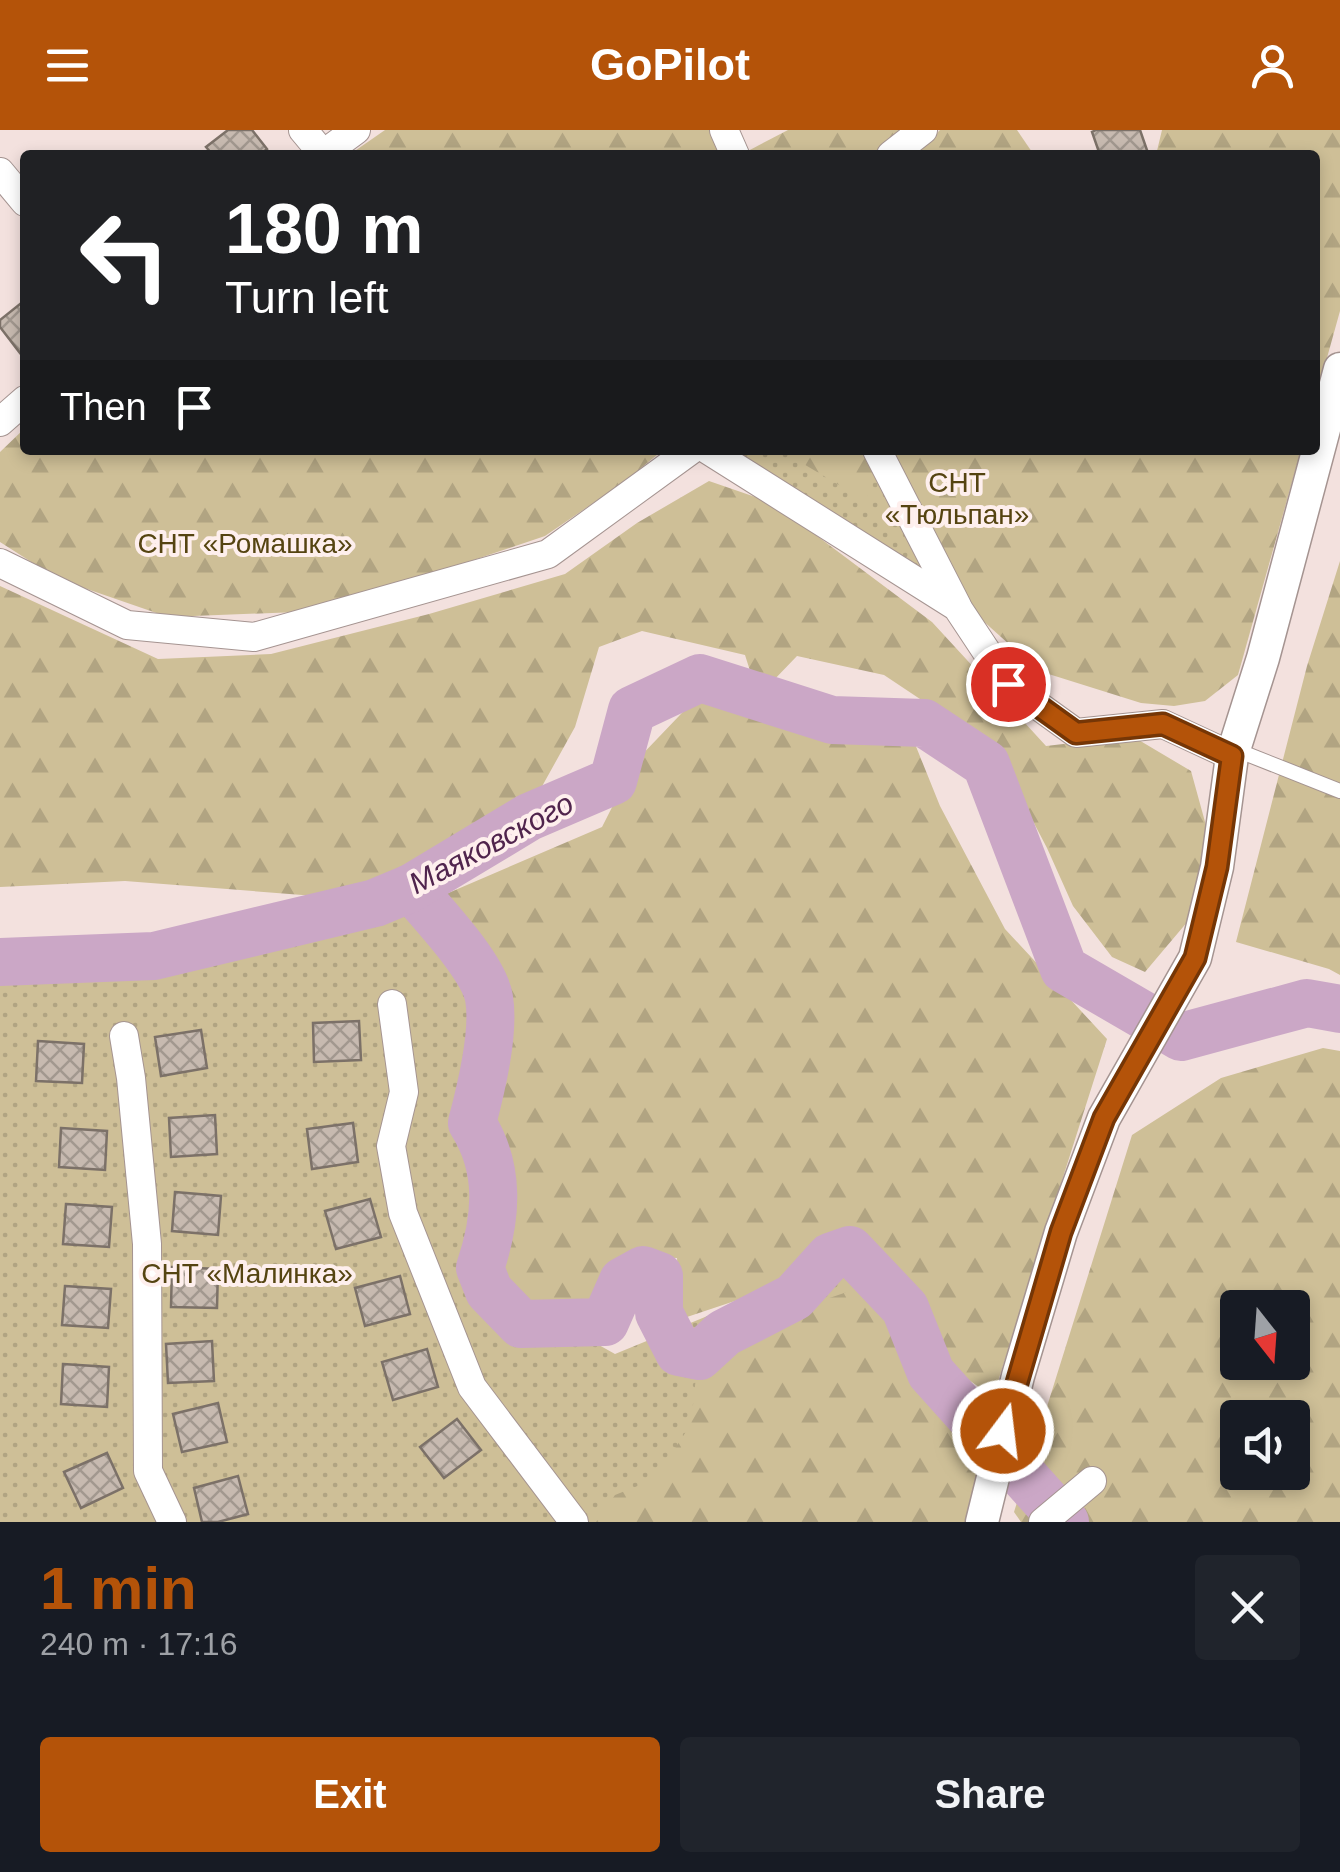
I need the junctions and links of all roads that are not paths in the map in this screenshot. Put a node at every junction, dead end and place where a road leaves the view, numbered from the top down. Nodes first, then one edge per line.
1 (303, 130) edge
2 (356, 130) edge
3 (923, 130) edge
4 (318, 150) edge
5 (329, 150) edge
6 (898, 150) edge
7 (0, 172) edge
8 (20, 196) edge
9 (1340, 369) edge
10 (20, 404) edge
11 (0, 422) edge
12 (1320, 444) edge
13 (684, 455) edge
14 (716, 455) edge
15 (879, 455) edge
16 (1317, 455) edge
17 (0, 563) edge
18 (958, 607) junction
19 (1233, 753) junction
20 (1340, 791) edge
21 (392, 1004) dead end
22 (124, 1036) dead end
23 (1092, 1481) dead end
24 (172, 1522) edge
25 (574, 1522) edge
26 (982, 1522) edge
27 (1043, 1522) edge

1 - 4 street
2 - 5 street
3 - 6 street
7 - 8 street
9 - 12 street
10 - 11 street
13 - 17 street
14 - 18 street
15 - 18 street
16 - 19 street
18 - 19 street
19 - 20 lane
19 - 26 street
21 - 25 street
22 - 24 street
23 - 27 street

